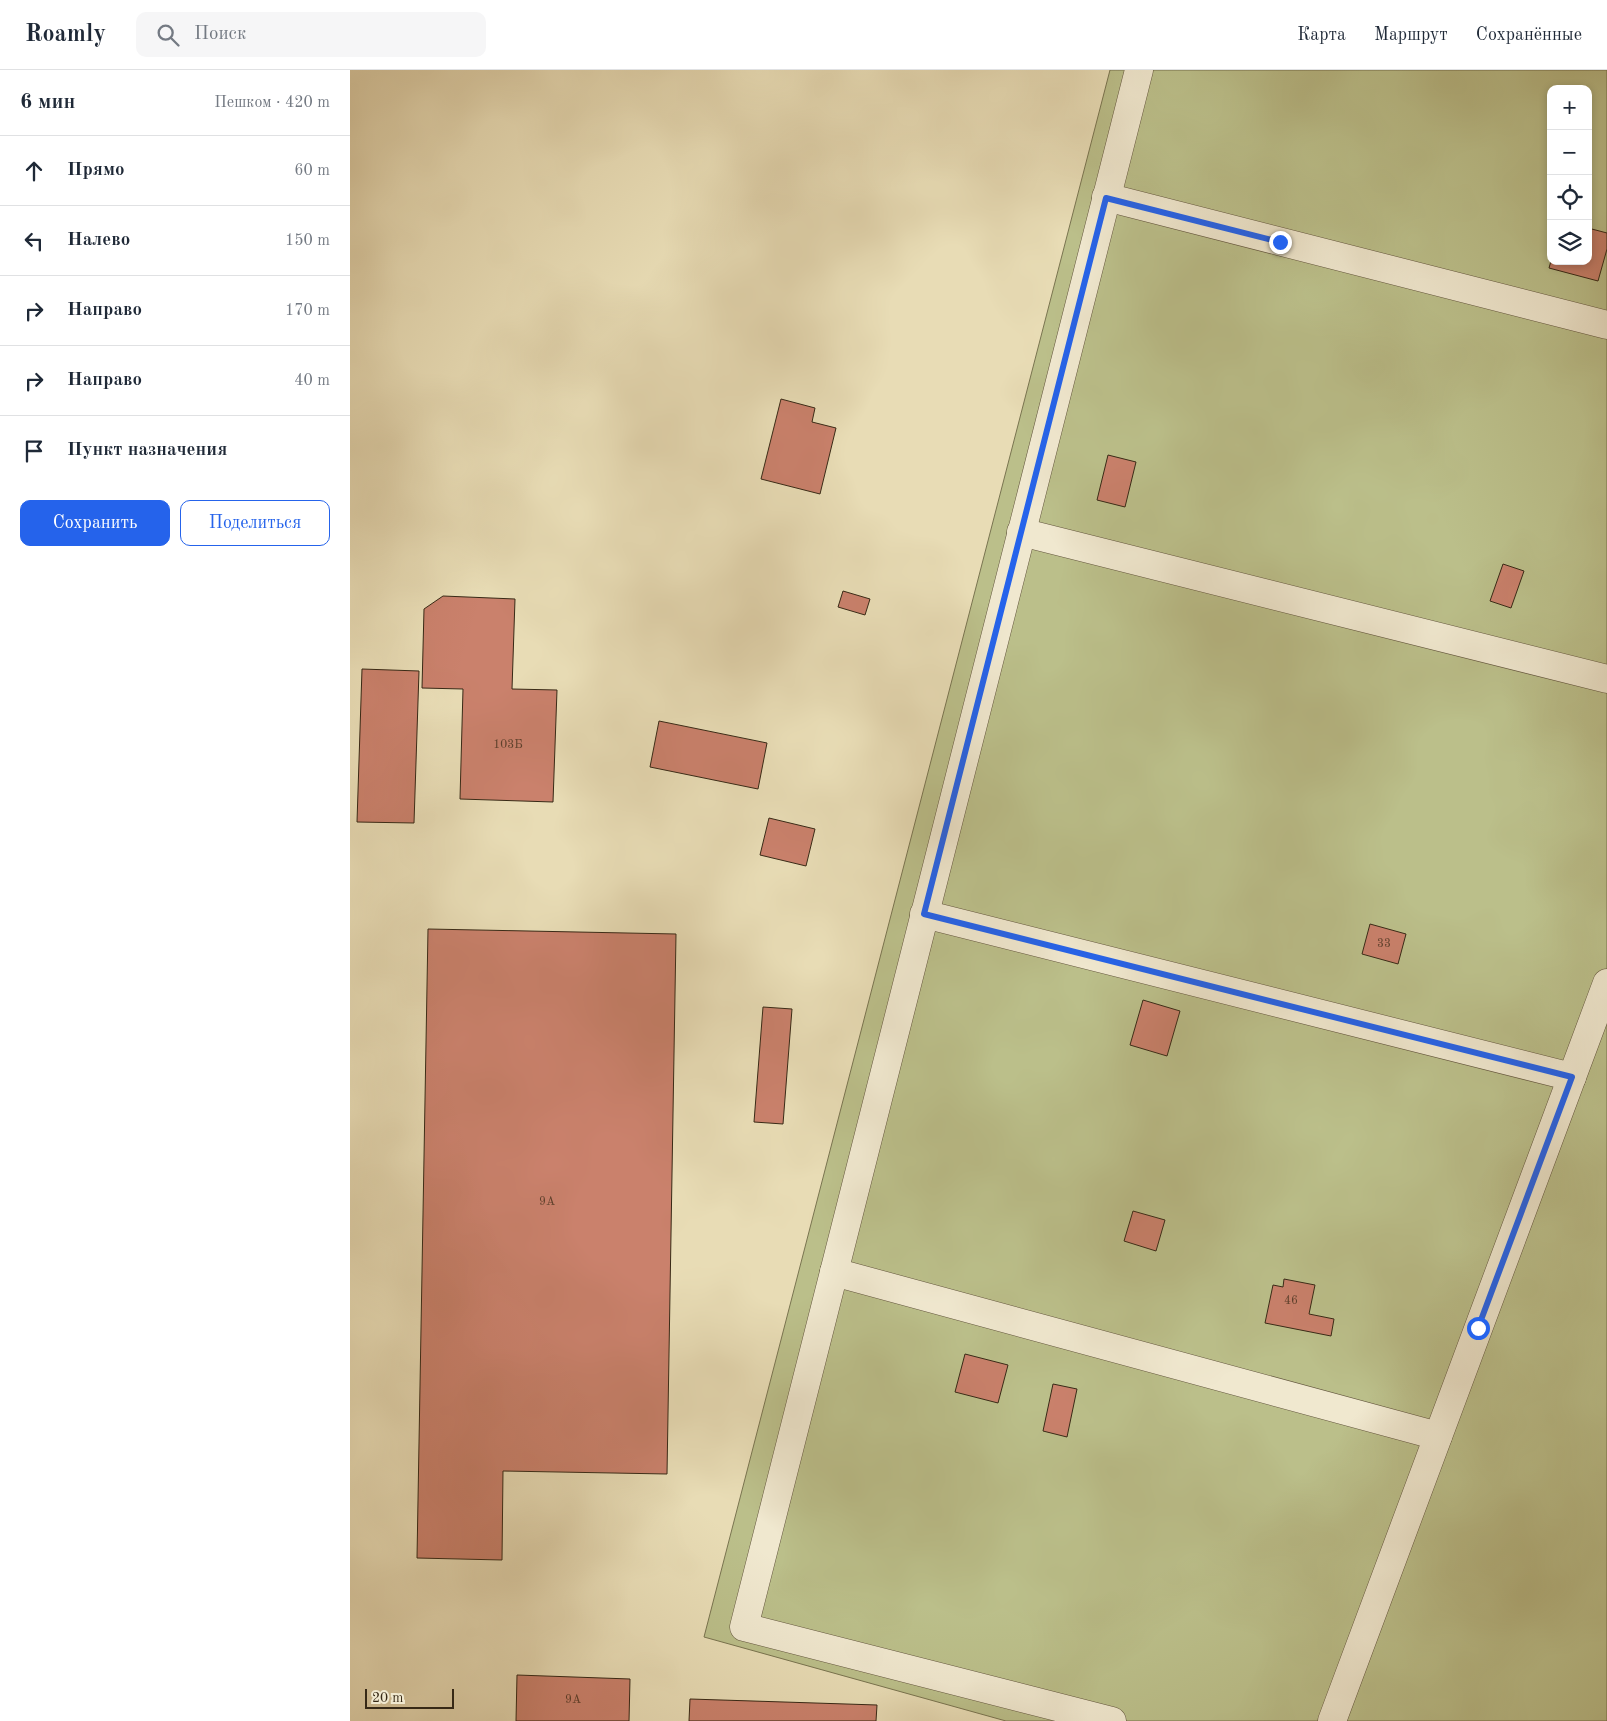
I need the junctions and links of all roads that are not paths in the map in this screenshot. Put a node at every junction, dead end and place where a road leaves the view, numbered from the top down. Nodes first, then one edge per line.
1 (1139, 70) edge
2 (1106, 198) junction
3 (1607, 325) edge
4 (1022, 532) junction
5 (1607, 679) edge
6 (924, 914) junction
7 (1607, 983) edge
8 (1572, 1077) junction
9 (834, 1272) junction
10 (1438, 1436) junction
11 (1112, 1721) edge
12 (1332, 1721) edge

1 - 2 lane
2 - 3 lane
2 - 4 lane
4 - 5 lane
4 - 6 lane
6 - 8 lane
6 - 9 lane
7 - 8 lane
8 - 10 lane
9 - 10 lane
9 - 11 lane
10 - 12 lane

